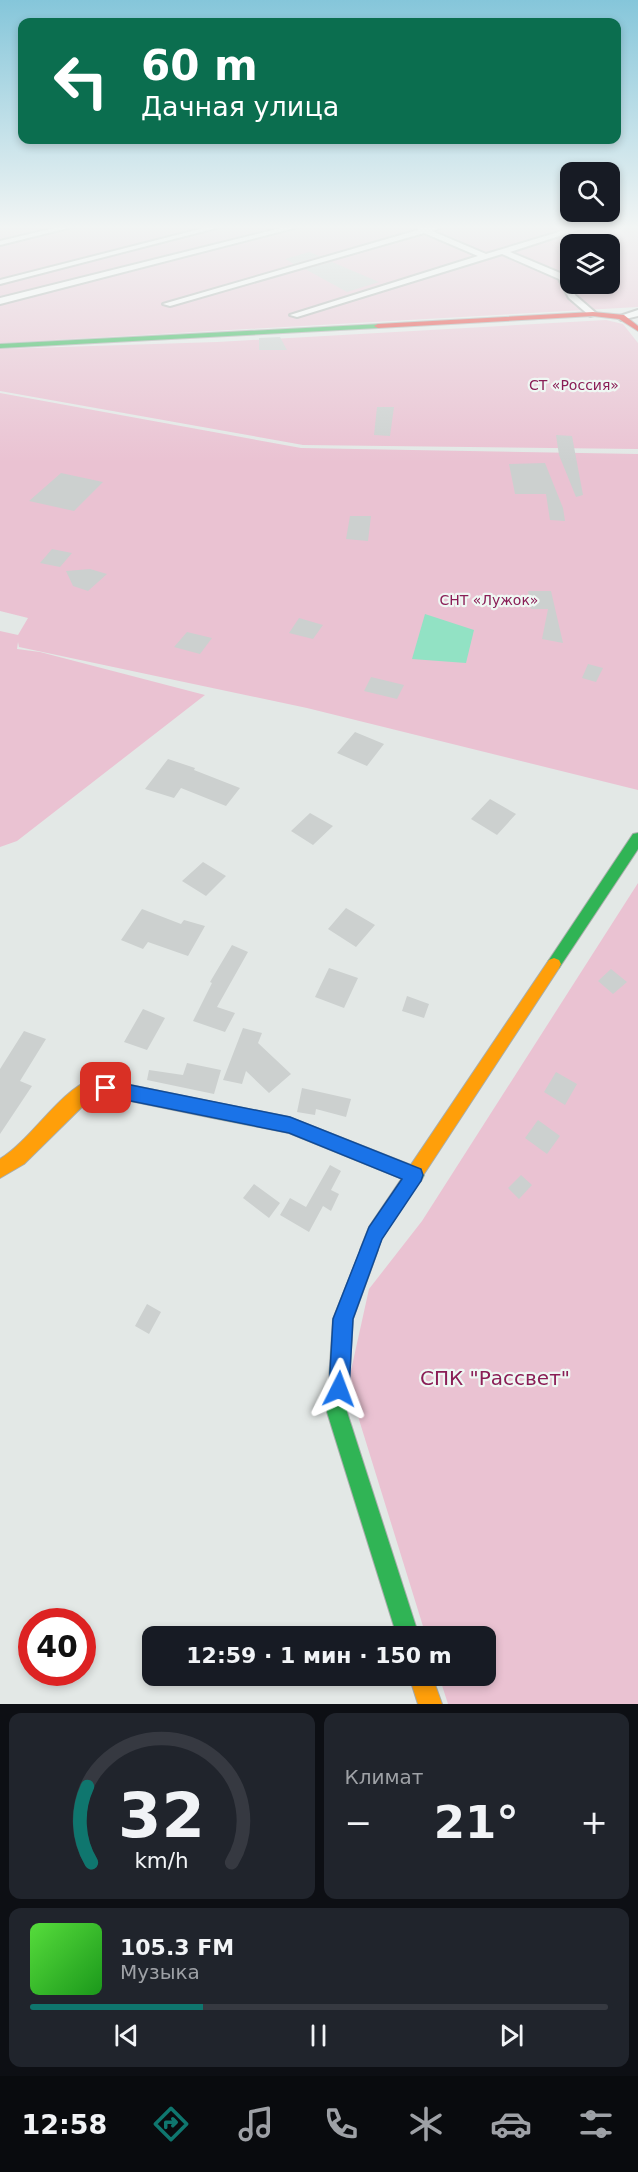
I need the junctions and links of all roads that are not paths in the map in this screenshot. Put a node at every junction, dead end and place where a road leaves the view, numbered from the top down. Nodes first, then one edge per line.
1 (329, 305) edge
2 (582, 305) edge
3 (638, 313) edge
4 (593, 314) junction
5 (294, 315) dead end
6 (621, 317) junction
7 (638, 328) edge
8 (0, 346) edge
9 (638, 837) edge
10 (0, 1169) edge
11 (415, 1175) junction
12 (405, 1626) edge
13 (424, 1686) edge
14 (430, 1704) edge

1 - 5 street
2 - 4 street
3 - 6 street
4 - 6 street
4 - 8 street
6 - 7 street
9 - 11 street
10 - 11 street
11 - 12 street
13 - 14 street

